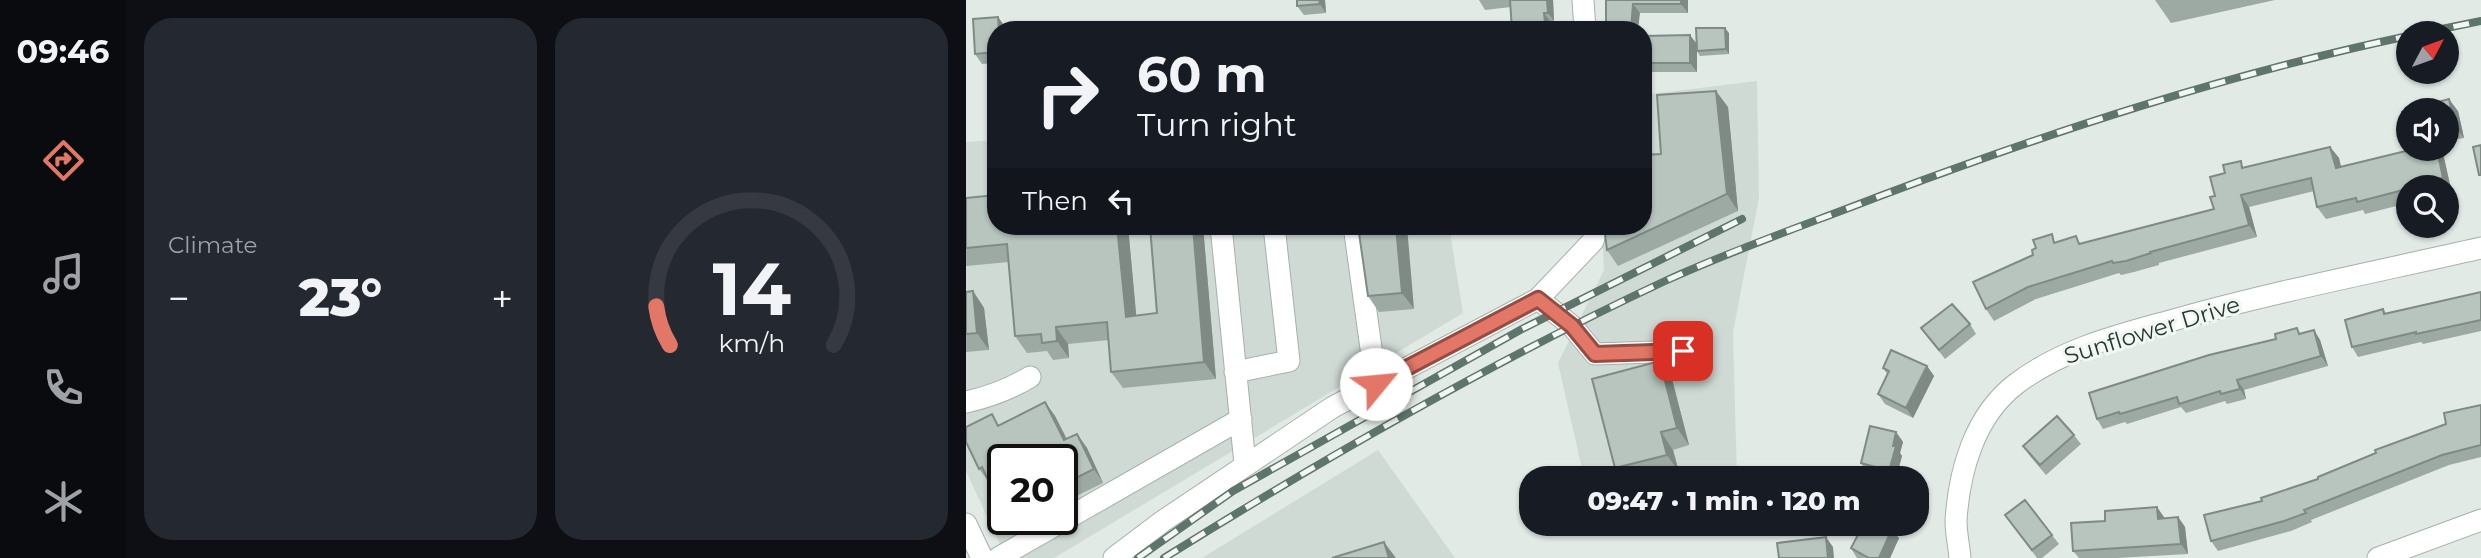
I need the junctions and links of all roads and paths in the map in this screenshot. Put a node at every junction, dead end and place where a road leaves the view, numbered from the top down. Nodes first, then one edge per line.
1 (1583, 0) edge
2 (1584, 21) edge
3 (1222, 235) edge
4 (1275, 235) edge
5 (1355, 235) edge
6 (1594, 235) edge
7 (2481, 248) edge
8 (1538, 299) junction
9 (1683, 351) dead end
10 (1235, 372) junction
11 (1030, 377) dead end
12 (1376, 384) junction
13 (966, 402) edge
14 (1241, 419) junction
15 (1245, 464) junction
16 (2481, 520) edge
17 (966, 524) edge
18 (982, 558) edge
19 (998, 558) edge
20 (1114, 558) edge
21 (1960, 558) edge
22 (2378, 558) edge

1 - 2 street
3 - 10 street
4 - 10 street
5 - 12 street
6 - 8 street
7 - 21 street, Sunflower Drive
8 - 9 street
8 - 12 street
10 - 14 street
11 - 13 street
12 - 15 street
14 - 15 street
14 - 19 street
15 - 20 street
16 - 22 street
17 - 18 street

